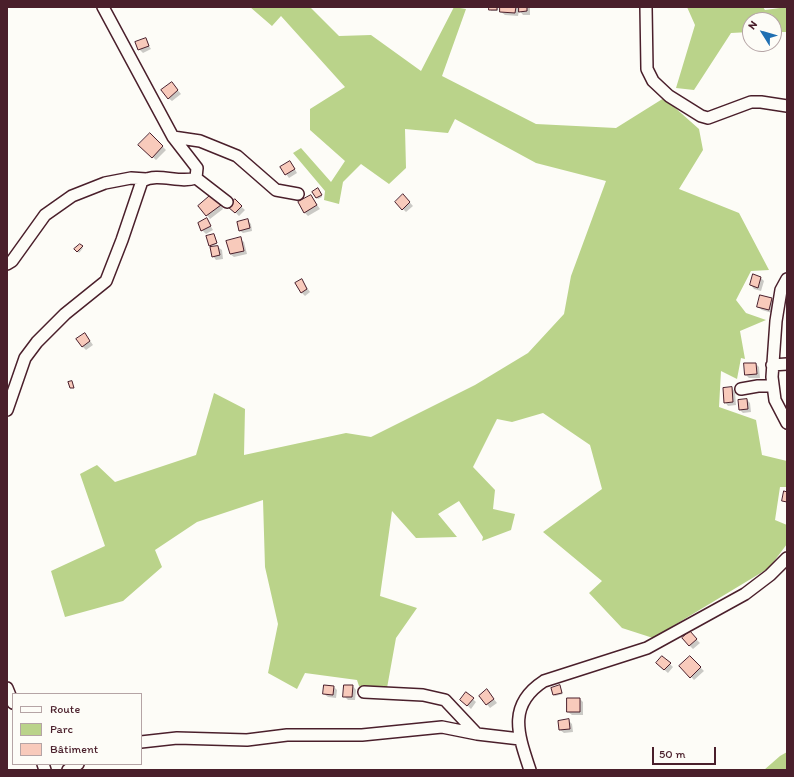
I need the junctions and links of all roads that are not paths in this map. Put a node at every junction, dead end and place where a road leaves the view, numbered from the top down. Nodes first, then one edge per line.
1 (103, 7) edge
2 (646, 7) edge
3 (787, 106) edge
4 (172, 137) junction
5 (196, 178) junction
6 (146, 179) junction
7 (298, 194) dead end
8 (227, 202) dead end
9 (7, 264) edge
10 (787, 279) edge
11 (787, 364) edge
12 (772, 365) junction
13 (773, 386) junction
14 (741, 389) dead end
15 (7, 410) edge
16 (787, 423) edge
17 (787, 558) edge
18 (7, 688) edge
19 (364, 692) dead end
20 (12, 700) edge
21 (477, 734) junction
22 (520, 739) junction
23 (142, 742) edge
24 (530, 770) edge

1 - 4 street
2 - 3 street
4 - 5 street
4 - 7 street
5 - 6 street
5 - 8 street
6 - 9 street
6 - 15 street
10 - 12 street
11 - 12 street
12 - 13 street
13 - 14 street
13 - 16 street
17 - 22 street
18 - 20 street
19 - 21 street
21 - 22 street
21 - 23 street
22 - 24 street

